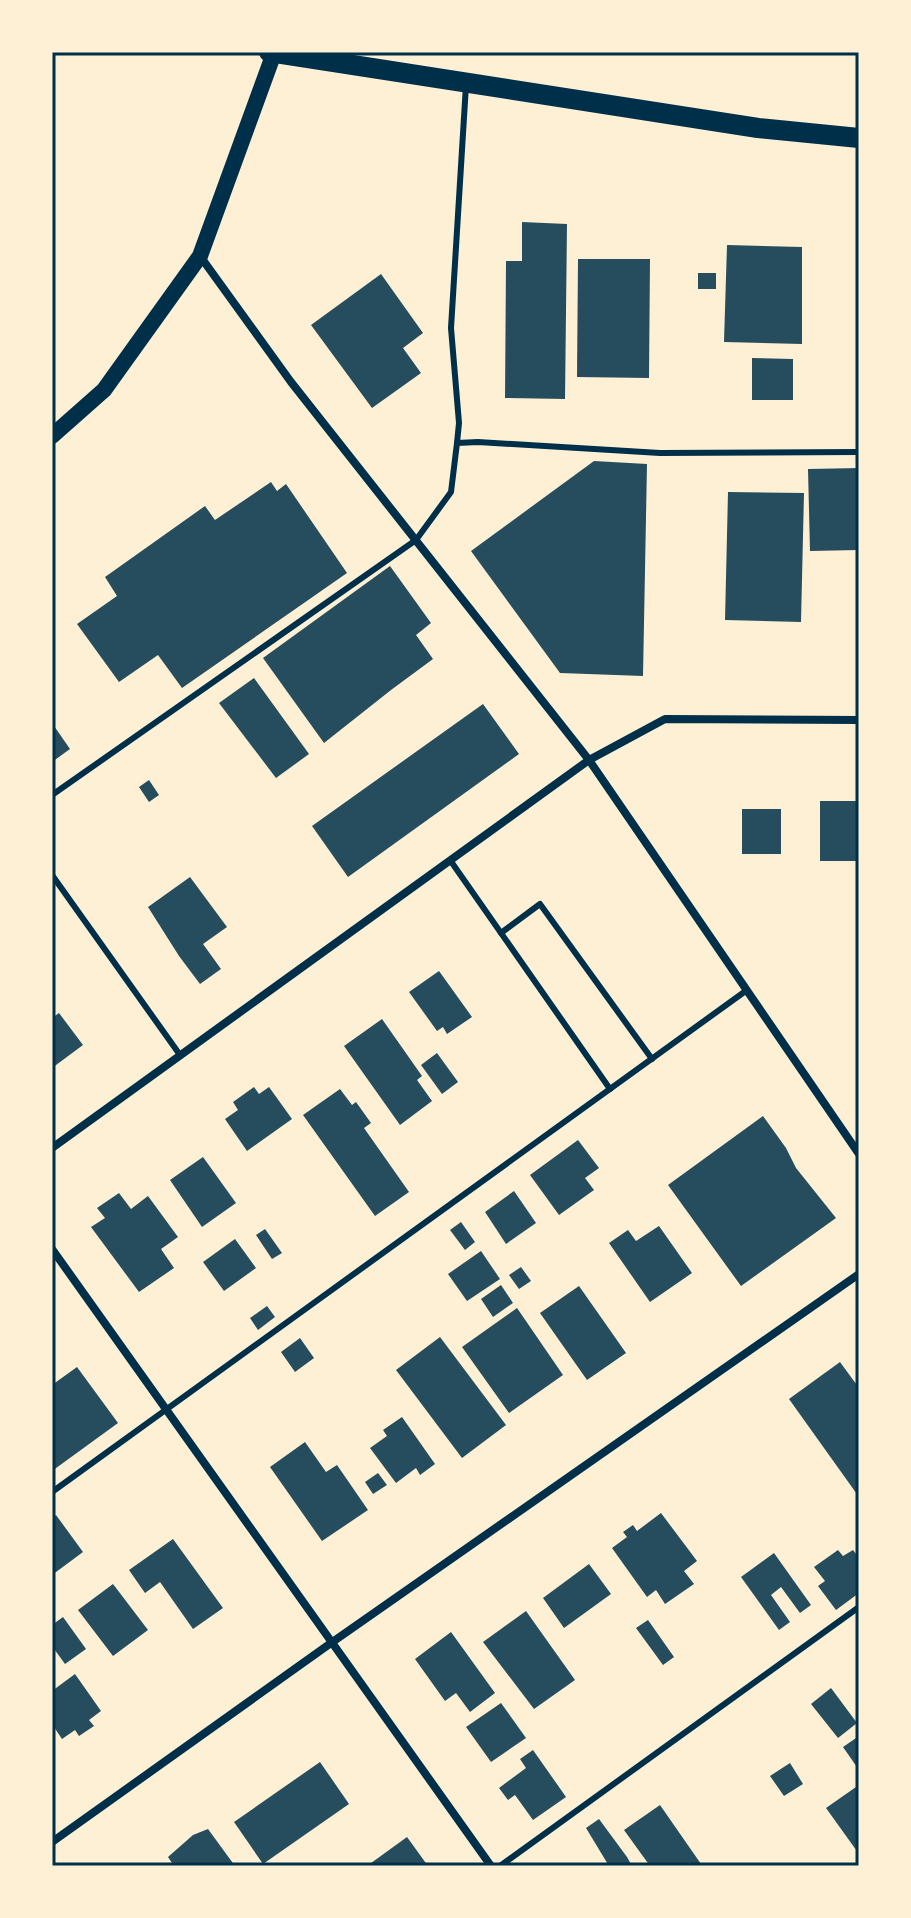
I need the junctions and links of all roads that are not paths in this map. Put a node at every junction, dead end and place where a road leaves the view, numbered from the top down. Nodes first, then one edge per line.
1 (271, 52) edge
2 (466, 83) junction
3 (859, 138) edge
4 (200, 256) junction
5 (52, 436) edge
6 (457, 443) junction
7 (859, 452) edge
8 (416, 540) junction
9 (859, 720) edge
10 (589, 760) junction
11 (52, 795) edge
12 (450, 860) junction
13 (52, 875) edge
14 (501, 933) junction
15 (747, 990) junction
16 (180, 1055) junction
17 (652, 1059) junction
18 (610, 1089) junction
19 (52, 1148) edge
20 (859, 1154) edge
21 (52, 1249) edge
22 (859, 1274) edge
23 (167, 1411) junction
24 (52, 1492) edge
25 (859, 1607) edge
26 (331, 1643) junction
27 (52, 1842) edge
28 (491, 1866) edge
29 (500, 1866) edge

1 - 2 main road
1 - 4 main road
2 - 3 main road
2 - 6 lane
4 - 5 main road
4 - 8 street
6 - 7 lane
6 - 8 lane
8 - 10 street
8 - 11 lane
9 - 10 street
10 - 12 street
10 - 15 street
12 - 14 lane
12 - 16 street
13 - 16 lane
14 - 17 lane
14 - 18 lane
15 - 17 lane
15 - 20 street
16 - 19 street
17 - 18 lane
18 - 23 lane
21 - 23 street
22 - 26 street
23 - 24 lane
23 - 26 street
25 - 29 lane
26 - 27 street
26 - 28 street

